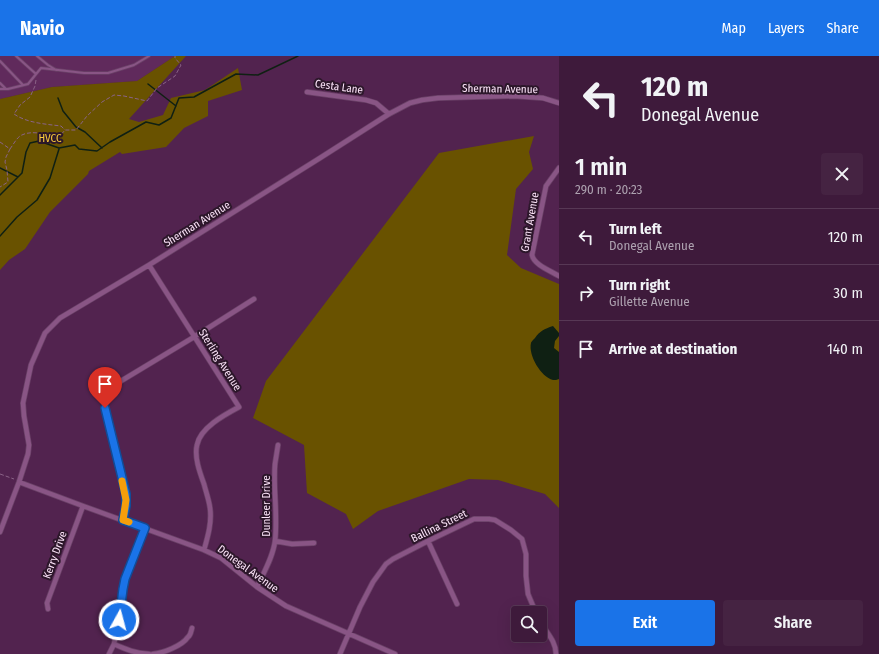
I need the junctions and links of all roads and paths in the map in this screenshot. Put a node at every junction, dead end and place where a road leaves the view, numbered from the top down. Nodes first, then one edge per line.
1 (16, 56) edge
2 (37, 56) edge
3 (149, 56) edge
4 (175, 56) edge
5 (0, 61) edge
6 (57, 70) junction
7 (36, 74) junction
8 (0, 83) edge
9 (23, 85) junction
10 (0, 89) edge
11 (5, 89) junction
12 (307, 92) dead end
13 (559, 103) edge
14 (389, 114) junction
15 (65, 130) junction
16 (0, 142) edge
17 (10, 149) junction
18 (559, 168) edge
19 (0, 186) edge
20 (149, 264) junction
21 (559, 276) edge
22 (254, 299) dead end
23 (194, 338) junction
24 (278, 446) dead end
25 (0, 474) edge
26 (19, 482) junction
27 (83, 506) junction
28 (123, 520) junction
29 (145, 528) junction
30 (0, 532) edge
31 (275, 541) junction
32 (428, 541) junction
33 (314, 543) dead end
34 (204, 550) junction
35 (257, 587) junction
36 (457, 604) dead end
37 (533, 606) edge
38 (48, 609) dead end
39 (192, 628) dead end
40 (547, 633) edge
41 (349, 634) junction
42 (114, 644) junction
43 (109, 654) edge
44 (151, 654) edge
45 (340, 654) edge
46 (395, 654) edge
47 (556, 654) edge

1 - 7 lane
2 - 6 lane
3 - 6 lane
4 - 15 path
5 - 9 lane
6 - 7 lane
7 - 9 lane
7 - 15 path
8 - 11 lane
9 - 11 lane
10 - 11 lane
12 - 14 street, Cesta Lane
13 - 14 street, Sherman Avenue
14 - 20 street, Sherman Avenue
15 - 17 path
16 - 17 path
17 - 19 path
18 - 21 street, Grant Avenue
20 - 23 street, Sterling Avenue
20 - 26 street, Sherman Avenue
22 - 23 street
23 - 28 street
23 - 34 street, Sterling Avenue
24 - 31 street, Dunleer Drive
25 - 26 path
26 - 27 street, Donegal Avenue
26 - 30 street, Sherman Avenue
27 - 28 street, Donegal Avenue
27 - 38 street, Kerry Drive
28 - 29 street, Donegal Avenue
29 - 34 street, Donegal Avenue
29 - 42 street
31 - 33 street
31 - 35 street, Dunleer Drive
32 - 36 street
32 - 37 street, Ballina Street
32 - 41 street, Ballina Street
34 - 35 street, Donegal Avenue
35 - 41 street, Donegal Avenue
39 - 44 street
40 - 47 street
41 - 45 street, Ballina Street
41 - 46 street, Donegal Avenue
42 - 43 street
42 - 44 street

